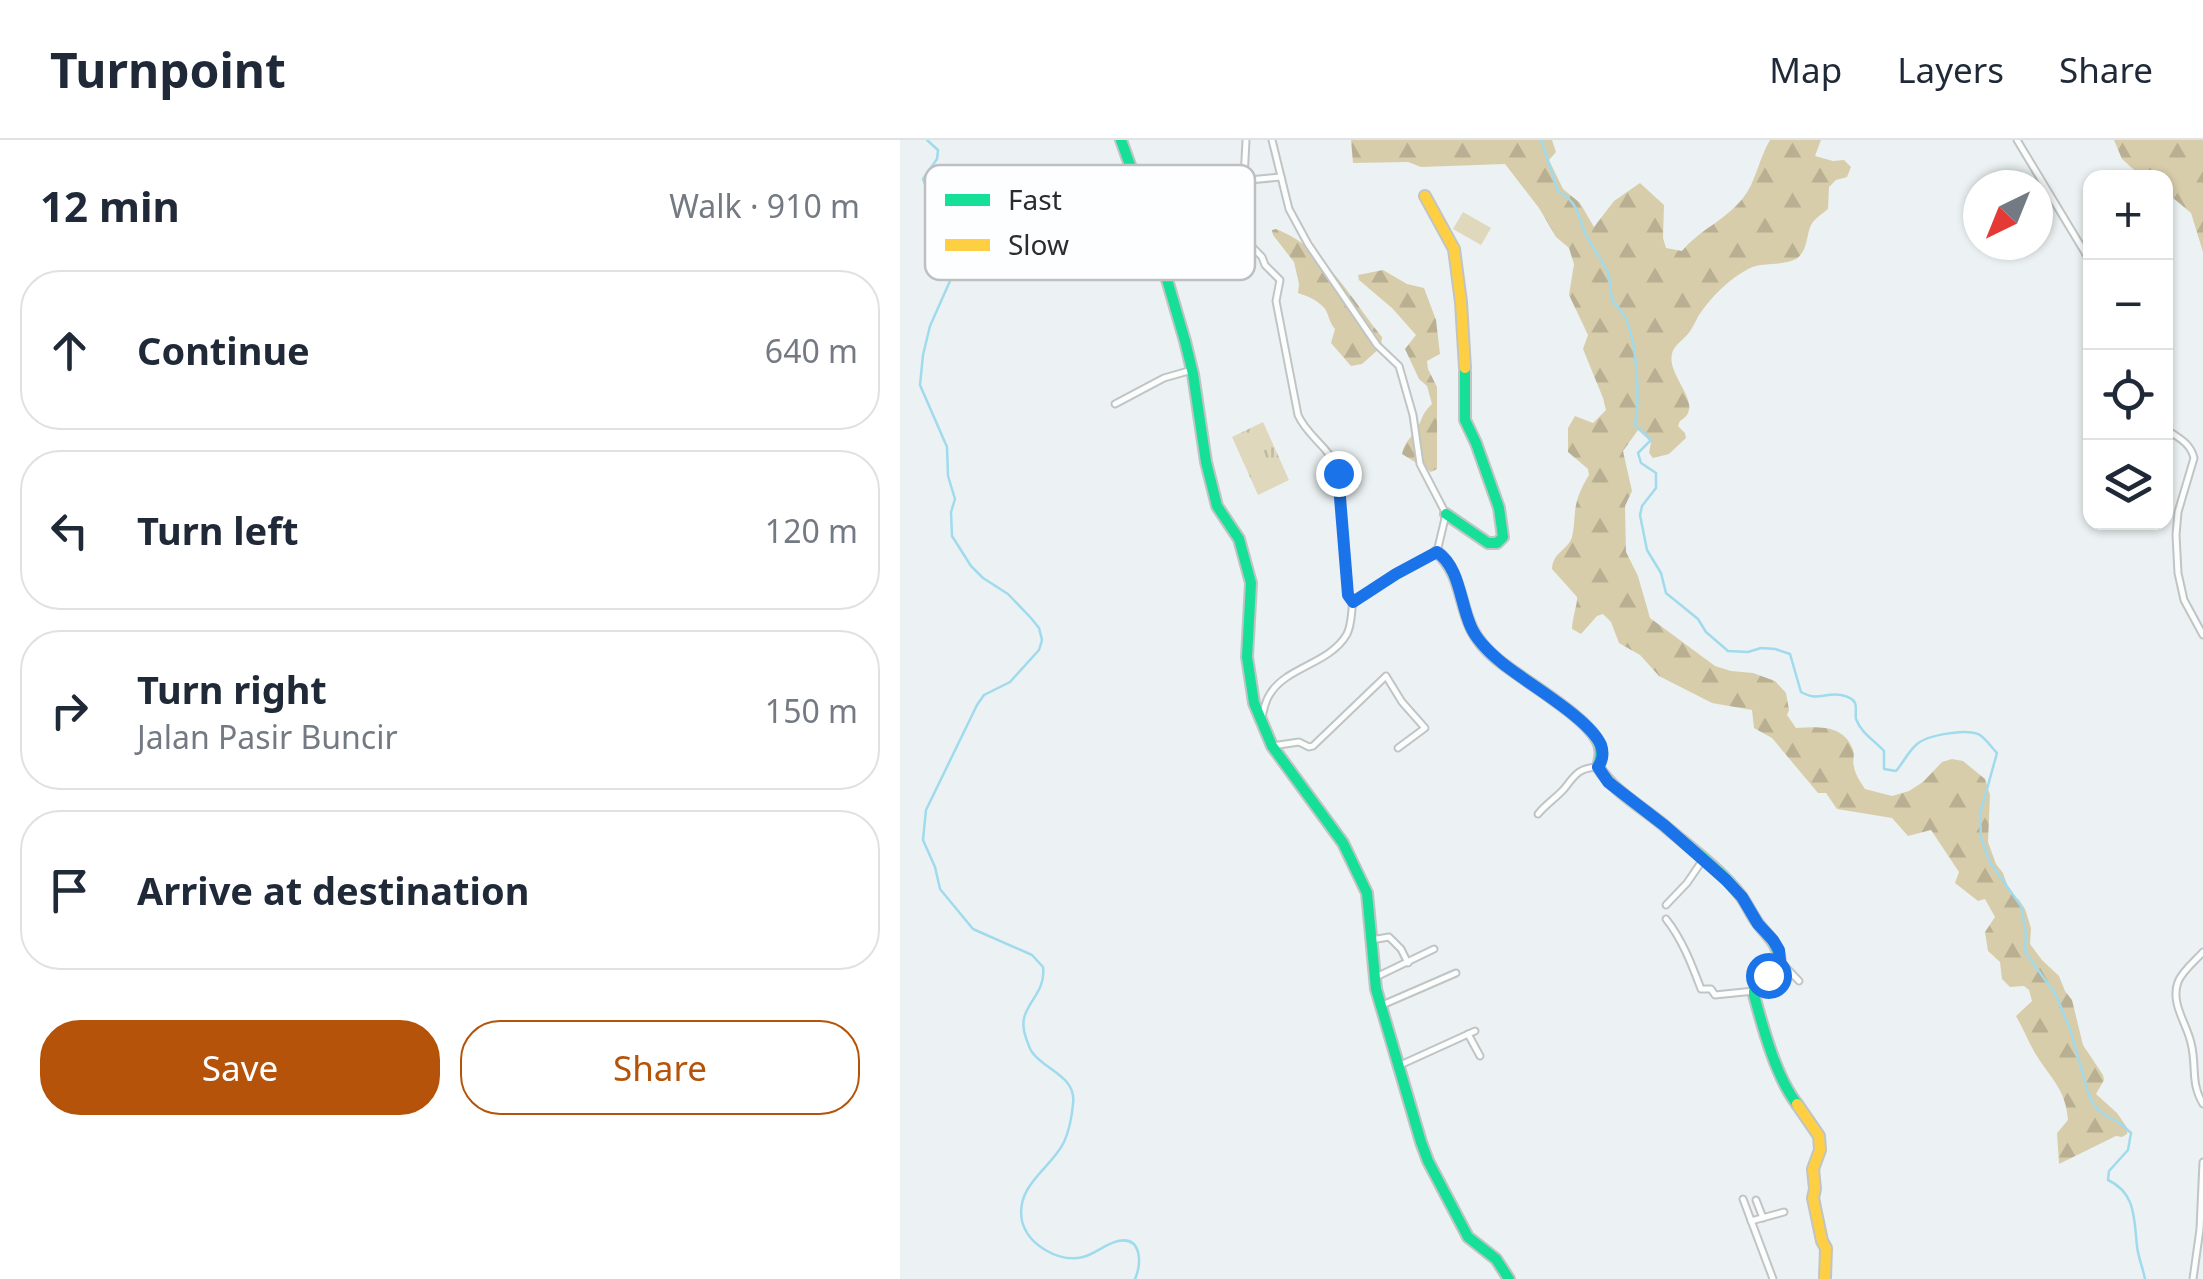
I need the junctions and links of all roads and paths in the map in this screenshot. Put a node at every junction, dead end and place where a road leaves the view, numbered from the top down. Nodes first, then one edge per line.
1 (1121, 140) edge
2 (1244, 140) edge
3 (1272, 140) edge
4 (2017, 140) edge
5 (1132, 165) edge
6 (1245, 165) edge
7 (1281, 177) junction
8 (1255, 178) edge
9 (1425, 196) dead end
10 (1255, 250) edge
11 (2089, 260) edge
12 (1166, 280) edge
13 (1192, 370) junction
14 (1115, 404) dead end
15 (2173, 434) edge
16 (1446, 514) junction
17 (1437, 552) junction
18 (1353, 602) junction
19 (2203, 635) edge
20 (1262, 725) junction
21 (1272, 746) junction
22 (1398, 748) dead end
23 (1598, 767) junction
24 (1538, 814) dead end
25 (1704, 858) junction
26 (1666, 906) dead end
27 (1666, 919) dead end
28 (1371, 940) junction
29 (1434, 949) dead end
30 (2203, 952) edge
31 (1780, 961) junction
32 (1408, 963) junction
33 (1456, 973) dead end
34 (1374, 978) junction
35 (1799, 981) dead end
36 (1754, 991) junction
37 (1380, 1006) junction
38 (1480, 1056) dead end
39 (1398, 1066) junction
40 (2203, 1104) edge
41 (2203, 1162) edge
42 (1743, 1199) dead end
43 (1756, 1200) dead end
44 (1784, 1212) dead end
45 (1762, 1218) junction
46 (1750, 1221) junction
47 (1509, 1279) edge
48 (1773, 1279) edge
49 (1824, 1279) edge
50 (2193, 1279) edge

1 - 5 street
2 - 6 street
3 - 7 street
4 - 11 street
7 - 8 street
7 - 16 street
9 - 16 street
10 - 18 street
12 - 13 street
13 - 14 street
13 - 20 street
15 - 19 street
16 - 17 street
17 - 18 street
17 - 23 street
18 - 20 street
20 - 21 street
21 - 22 street
21 - 28 street
23 - 24 street
23 - 25 street
25 - 26 street
25 - 31 street
27 - 36 street
28 - 32 street
28 - 34 street
29 - 32 street
30 - 40 street
31 - 35 street
31 - 36 street
32 - 34 street
33 - 37 street
34 - 37 street
36 - 49 street
37 - 39 street
38 - 39 street
39 - 47 street
41 - 50 street
42 - 46 street
43 - 45 street
44 - 45 street
45 - 46 street
46 - 48 street

